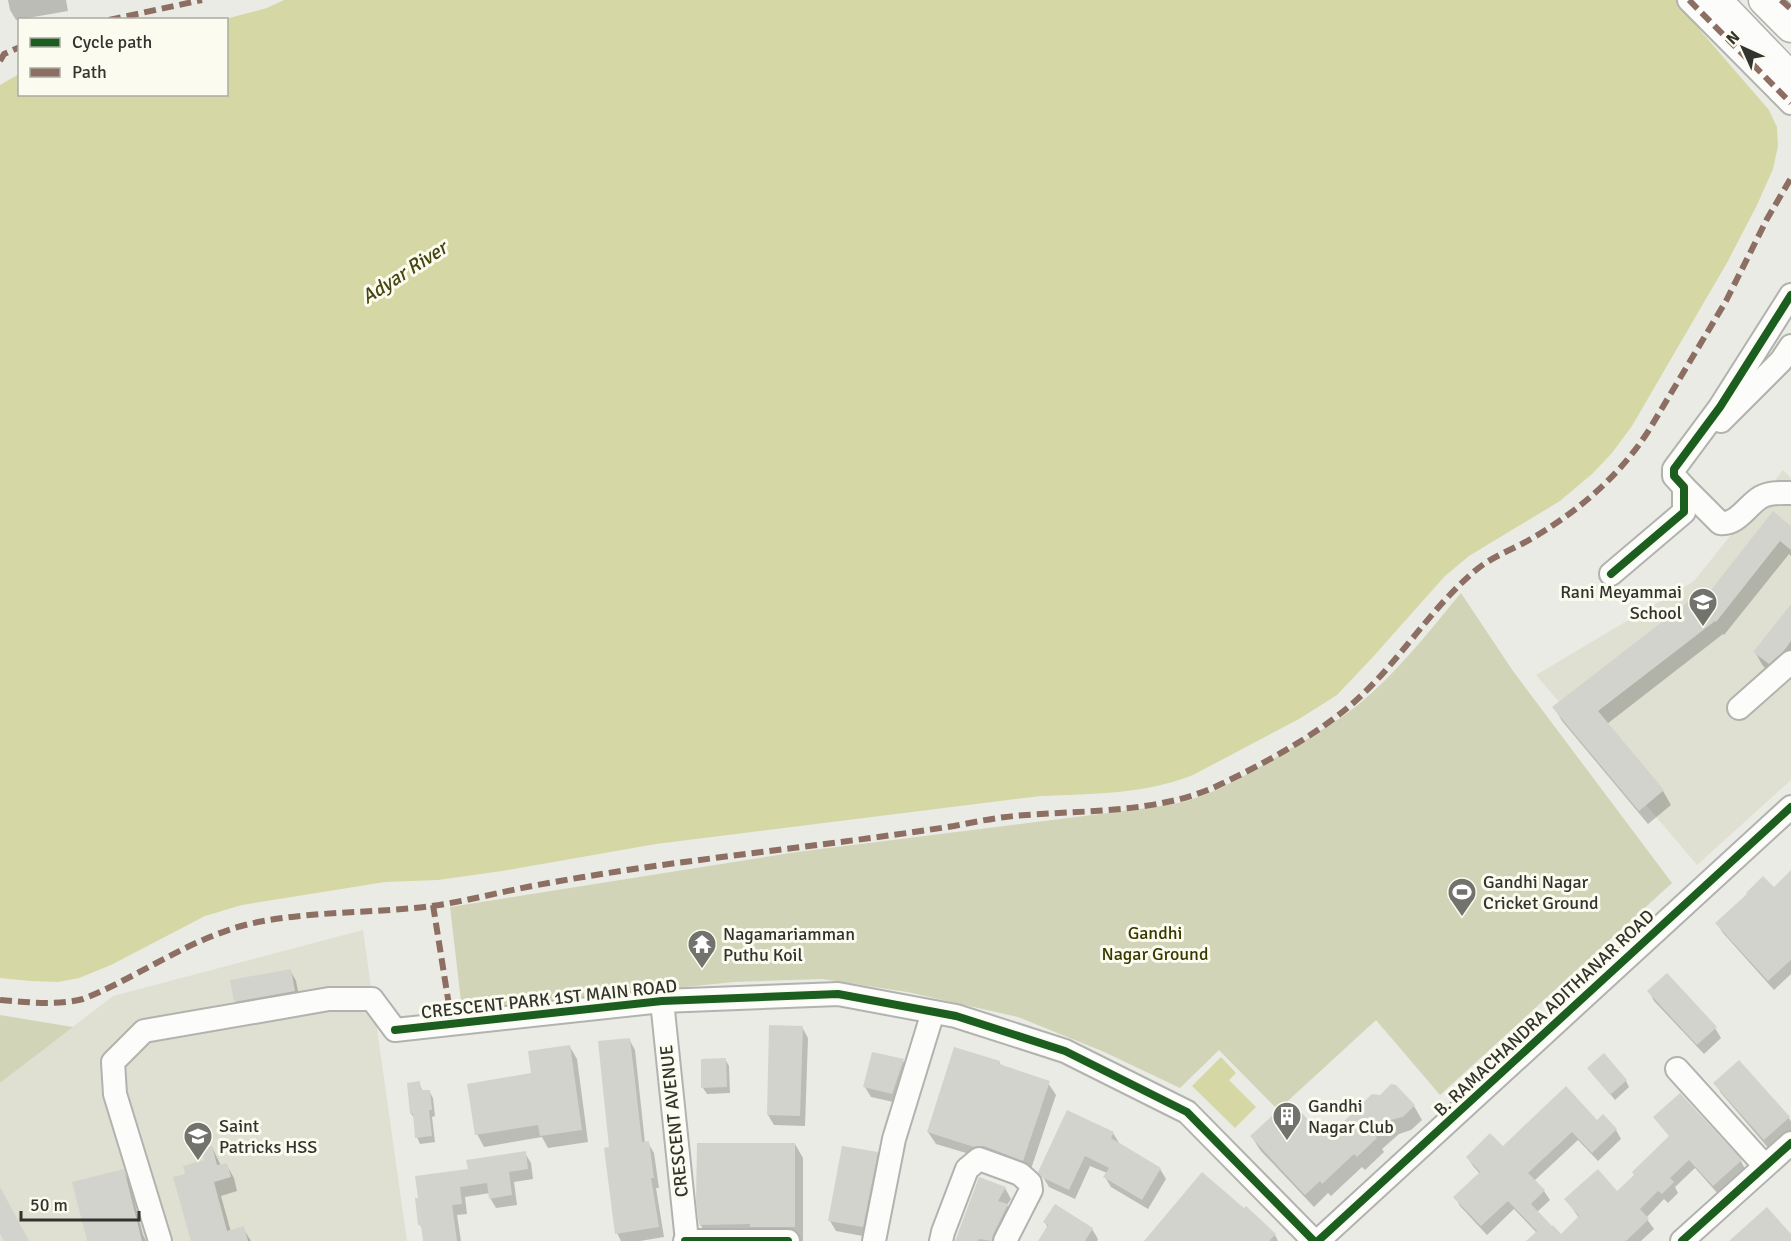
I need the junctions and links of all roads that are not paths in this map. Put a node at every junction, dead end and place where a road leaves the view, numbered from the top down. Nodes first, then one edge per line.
1 (1689, 0) edge
2 (1716, 0) edge
3 (1764, 0) edge
4 (1781, 0) edge
5 (1791, 9) edge
6 (1791, 27) edge
7 (1730, 29) junction
8 (1791, 78) edge
9 (1791, 103) edge
10 (1791, 295) edge
11 (1791, 346) edge
12 (1679, 478) junction
13 (1791, 493) edge
14 (1611, 574) dead end
15 (1791, 662) edge
16 (1739, 708) dead end
17 (1791, 807) edge
18 (662, 1001) junction
19 (933, 1012) junction
20 (1677, 1069) dead end
21 (1791, 1143) edge
22 (1766, 1166) junction
23 (160, 1241) edge
24 (687, 1241) edge
25 (788, 1241) edge
26 (874, 1241) edge
27 (941, 1241) edge
28 (1005, 1241) edge
29 (1316, 1241) edge
30 (1682, 1241) edge

1 - 7 street
2 - 7 main road
3 - 6 main road
4 - 5 street
7 - 8 main road
7 - 9 street
10 - 12 street
11 - 12 street
12 - 13 street
12 - 14 street
15 - 16 street
17 - 29 street, B. RAMACHANDRA ADITHANAR ROAD
18 - 19 street, CRESCENT PARK 1ST MAIN ROAD
18 - 23 street, CRESCENT PARK 1ST MAIN ROAD
18 - 24 street, CRESCENT AVENUE
19 - 26 street
19 - 29 street, CRESCENT PARK 1ST MAIN ROAD
20 - 22 street
21 - 22 street
22 - 30 street
24 - 25 street
27 - 28 street

